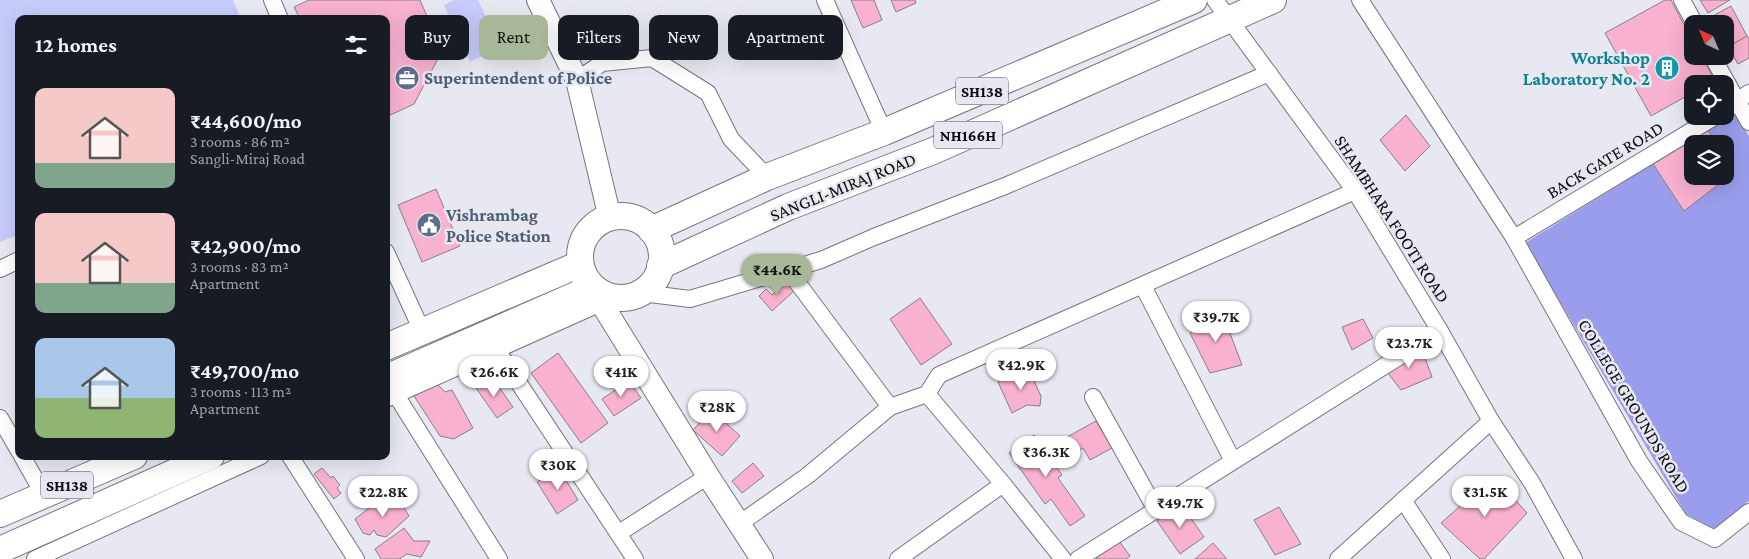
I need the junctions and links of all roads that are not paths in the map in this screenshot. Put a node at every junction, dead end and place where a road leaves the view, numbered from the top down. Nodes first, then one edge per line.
1 (272, 0) edge
2 (538, 0) edge
3 (825, 0) edge
4 (1273, 0) edge
5 (1360, 0) edge
6 (1682, 0) edge
7 (1190, 1) edge
8 (1222, 10) edge
9 (278, 15) edge
10 (1690, 15) edge
11 (1717, 65) edge
12 (1269, 73) junction
13 (577, 80) junction
14 (1737, 102) edge
15 (1749, 122) edge
16 (1701, 125) edge
17 (884, 132) junction
18 (767, 177) junction
19 (1355, 191) junction
20 (610, 218) junction
21 (651, 230) junction
22 (1514, 238) junction
23 (390, 261) edge
24 (15, 262) edge
25 (580, 264) junction
26 (660, 266) junction
27 (0, 268) edge
28 (788, 270) junction
29 (1143, 286) junction
30 (642, 293) junction
31 (597, 295) junction
32 (422, 331) junction
33 (1440, 331) junction
34 (390, 344) edge
35 (497, 350) junction
36 (390, 391) edge
37 (390, 391) edge
38 (390, 393) edge
39 (927, 394) junction
40 (1093, 397) dead end
41 (890, 407) junction
42 (0, 418) edge
43 (1491, 421) junction
44 (15, 444) edge
45 (24, 460) edge
46 (125, 460) edge
47 (202, 460) edge
48 (252, 460) edge
49 (293, 460) edge
50 (1233, 460) junction
51 (708, 476) junction
52 (1003, 484) junction
53 (44, 495) junction
54 (1403, 500) junction
55 (1156, 510) junction
56 (1749, 512) edge
57 (0, 514) edge
58 (739, 524) junction
59 (618, 533) junction
60 (0, 550) edge
61 (35, 559) edge
62 (356, 559) edge
63 (498, 559) edge
64 (635, 559) edge
65 (762, 559) edge
66 (898, 559) edge
67 (1063, 559) edge
68 (1078, 559) edge
69 (1338, 559) edge
70 (1442, 559) edge
71 (1574, 559) edge

1 - 9 street
2 - 13 main road
3 - 17 street
4 - 8 highway, SANGLI-MIRAJ ROAD / NH166H
5 - 22 street
6 - 10 street
7 - 17 highway, SANGLI-MIRAJ ROAD / SH138
8 - 12 street, SHAMBHARA FOOTI ROAD
8 - 26 highway, SANGLI-MIRAJ ROAD / NH166H
11 - 14 street
12 - 19 street, SHAMBHARA FOOTI ROAD
12 - 28 street
13 - 18 street
13 - 20 main road
14 - 15 street
16 - 22 street, BACK GATE ROAD
17 - 18 highway, SANGLI-MIRAJ ROAD / SH138
18 - 21 highway, SANGLI-MIRAJ ROAD / SH138
19 - 29 street
19 - 33 street, SHAMBHARA FOOTI ROAD
20 - 21 highway
20 - 25 highway
21 - 26 highway
22 - 56 street, COLLEGE GROUNDS ROAD
23 - 32 street
24 - 27 street
25 - 31 highway
25 - 32 highway
26 - 30 highway
28 - 30 street
28 - 41 street
29 - 39 street
29 - 50 street
30 - 31 highway
31 - 35 street
31 - 36 highway
31 - 51 main road
32 - 34 highway
33 - 43 street, SHAMBHARA FOOTI ROAD
33 - 50 street
35 - 37 street
35 - 59 street
38 - 63 street
39 - 41 street
39 - 52 street
40 - 55 street
41 - 58 street
42 - 44 street
43 - 54 street
43 - 71 street, SHAMBHARA FOOTI ROAD
45 - 53 street
46 - 53 highway, SH138
47 - 60 highway
48 - 61 street
49 - 62 street
50 - 55 street
51 - 58 main road
51 - 59 street
52 - 66 street
52 - 67 street
53 - 57 highway, SH138
54 - 69 street
54 - 70 street
55 - 68 street
58 - 65 main road
59 - 64 street

